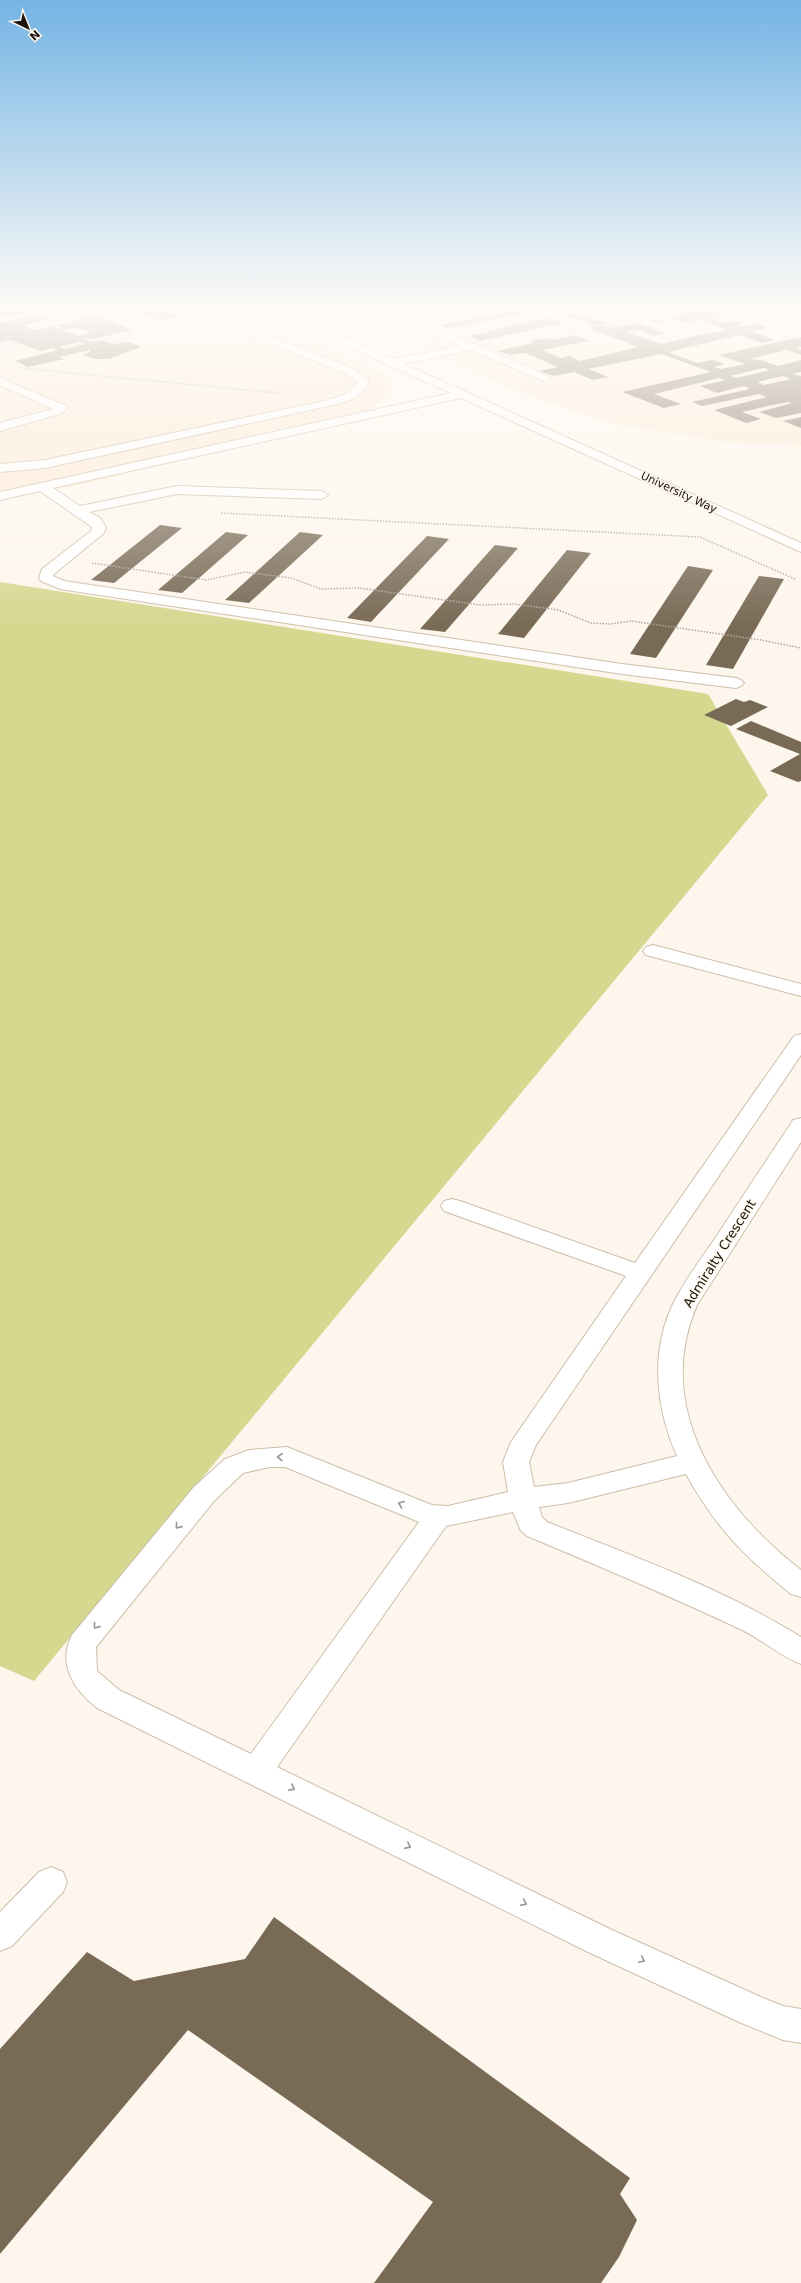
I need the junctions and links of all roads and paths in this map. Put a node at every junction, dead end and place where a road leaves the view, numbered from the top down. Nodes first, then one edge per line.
1 (54, 413) edge
2 (284, 413) edge
3 (383, 413) edge
4 (487, 413) edge
5 (505, 413) edge
6 (523, 421) junction
7 (0, 427) edge
8 (0, 468) edge
9 (42, 487) junction
10 (322, 495) dead end
11 (0, 496) edge
12 (78, 510) junction
13 (216, 513) dead end
14 (801, 548) edge
15 (64, 559) junction
16 (795, 579) dead end
17 (801, 648) edge
18 (736, 683) dead end
19 (653, 951) dead end
20 (801, 990) edge
21 (801, 1040) edge
22 (801, 1125) edge
23 (452, 1206) dead end
24 (640, 1273) junction
25 (693, 1462) junction
26 (523, 1499) junction
27 (438, 1516) junction
28 (801, 1586) edge
29 (801, 1652) edge
30 (257, 1770) junction
31 (51, 1882) dead end
32 (0, 1935) edge
33 (801, 2026) edge

1 - 7 street
2 - 8 street
3 - 9 street
4 - 6 street
5 - 6 street, University Way
6 - 14 street, University Way
9 - 11 street
9 - 12 street
10 - 12 street
12 - 15 street
13 - 16 path
15 - 17 path
15 - 18 street
19 - 20 street
21 - 24 street
22 - 25 street, Admiralty Crescent
23 - 24 street
24 - 26 street
25 - 26 street
25 - 28 street, Admiralty Crescent
26 - 27 street
26 - 29 street
27 - 30 street
27 -> 30 street
30 -> 33 street
31 - 32 street

